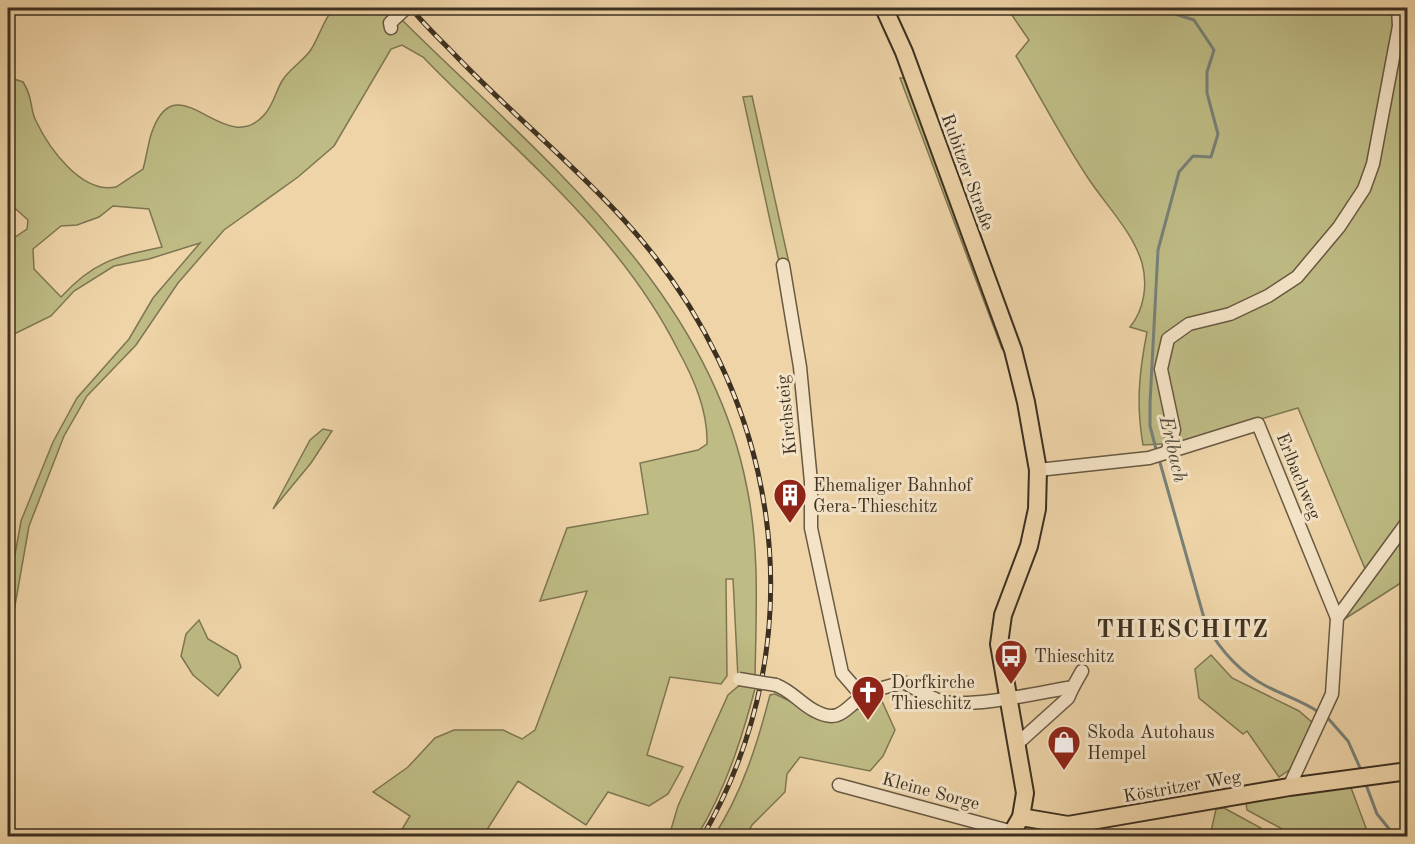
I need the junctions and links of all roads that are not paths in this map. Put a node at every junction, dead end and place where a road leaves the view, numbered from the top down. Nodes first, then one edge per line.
1 (406, 8) edge
2 (884, 8) edge
3 (1398, 8) edge
4 (391, 28) dead end
5 (783, 265) dead end
6 (1159, 455) junction
7 (1038, 470) junction
8 (1407, 521) edge
9 (1337, 618) junction
10 (1082, 671) dead end
11 (739, 679) dead end
12 (1073, 687) junction
13 (862, 696) junction
14 (1010, 698) junction
15 (1017, 744) junction
16 (1407, 771) edge
17 (838, 784) dead end
18 (1289, 787) junction
19 (1015, 829) edge

1 - 4 street
2 - 7 main road, Rubitzer Straße
3 - 6 street
5 - 13 street, Kirchsteig
6 - 7 street, Erlbachweg
6 - 9 street, Erlbachweg
7 - 14 main road, Rubitzer Straße
8 - 9 street
9 - 18 street
10 - 12 street
11 - 13 street, bridge
12 - 14 street
12 - 15 street
13 - 14 street
14 - 15 main road, Rubitzer Straße
15 - 19 main road, Rubitzer Straße
16 - 18 main road, Köstritzer Weg
17 - 19 street, Kleine Sorge
18 - 19 main road, Köstritzer Weg

